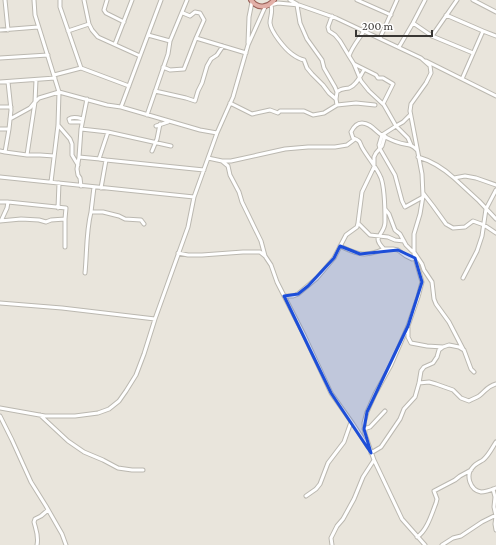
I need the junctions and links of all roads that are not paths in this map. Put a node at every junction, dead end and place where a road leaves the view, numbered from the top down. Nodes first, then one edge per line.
1 (5, 0) edge
2 (34, 0) edge
3 (60, 0) edge
4 (84, 0) edge
5 (107, 0) edge
6 (132, 0) edge
7 (161, 0) edge
8 (187, 0) edge
9 (274, 0) edge
10 (290, 0) edge
11 (357, 0) edge
12 (397, 0) edge
13 (425, 0) edge
14 (457, 0) edge
15 (473, 0) edge
16 (252, 1) edge
17 (269, 5) junction
18 (298, 5) junction
19 (496, 12) edge
20 (183, 13) junction
21 (391, 15) junction
22 (446, 15) junction
23 (332, 16) junction
24 (124, 22) junction
25 (413, 23) junction
26 (89, 24) junction
27 (38, 28) junction
28 (0, 30) edge
29 (8, 30) junction
30 (68, 31) junction
31 (364, 31) junction
32 (483, 32) junction
33 (148, 35) junction
34 (432, 36) junction
35 (496, 36) edge
36 (196, 38) junction
37 (380, 38) junction
38 (170, 41) junction
39 (115, 44) junction
40 (248, 45) junction
41 (223, 46) junction
42 (399, 47) junction
43 (246, 53) junction
44 (474, 53) junction
45 (48, 55) junction
46 (140, 56) junction
47 (349, 56) junction
48 (0, 58) edge
49 (421, 58) junction
50 (354, 64) junction
51 (163, 67) junction
52 (81, 68) junction
53 (364, 70) junction
54 (55, 76) junction
55 (359, 78) junction
56 (462, 79) junction
57 (36, 80) junction
58 (0, 82) edge
59 (8, 82) junction
60 (129, 86) junction
61 (155, 91) junction
62 (59, 92) junction
63 (337, 92) junction
64 (496, 94) edge
65 (336, 98) junction
66 (87, 100) junction
67 (34, 102) junction
68 (230, 103) junction
69 (383, 104) junction
70 (337, 105) junction
71 (375, 105) dead end
72 (0, 107) edge
73 (11, 107) junction
74 (121, 107) junction
75 (147, 115) junction
76 (410, 115) junction
77 (10, 119) junction
78 (170, 122) junction
79 (160, 124) junction
80 (58, 125) junction
81 (156, 126) dead end
82 (396, 126) junction
83 (0, 129) edge
84 (9, 129) junction
85 (81, 129) junction
86 (108, 132) junction
87 (217, 133) junction
88 (384, 136) junction
89 (355, 139) junction
90 (155, 142) junction
91 (411, 145) junction
92 (171, 146) dead end
93 (380, 149) junction
94 (0, 151) edge
95 (152, 151) dead end
96 (417, 151) junction
97 (5, 152) junction
98 (28, 155) junction
99 (54, 156) junction
100 (79, 157) junction
101 (418, 157) junction
102 (208, 158) junction
103 (100, 159) junction
104 (106, 160) junction
105 (222, 161) junction
106 (78, 164) junction
107 (374, 165) junction
108 (204, 170) junction
109 (0, 177) edge
110 (454, 178) junction
111 (51, 182) junction
112 (59, 183) junction
113 (496, 185) edge
114 (81, 186) junction
115 (94, 187) junction
116 (101, 188) junction
117 (496, 190) edge
118 (423, 195) junction
119 (194, 197) junction
120 (0, 202) edge
121 (8, 202) junction
122 (58, 208) junction
123 (385, 208) junction
124 (486, 209) junction
125 (91, 212) junction
126 (65, 219) junction
127 (496, 219) edge
128 (0, 221) edge
129 (144, 224) dead end
130 (358, 224) junction
131 (484, 225) junction
132 (496, 232) edge
133 (379, 236) junction
134 (404, 241) junction
135 (340, 246) junction
136 (65, 247) dead end
137 (384, 249) junction
138 (414, 252) junction
139 (178, 254) junction
140 (265, 256) junction
141 (415, 258) junction
142 (85, 273) dead end
143 (463, 278) dead end
144 (284, 296) junction
145 (0, 303) edge
146 (155, 319) junction
147 (408, 326) junction
148 (443, 347) junction
149 (464, 350) junction
150 (474, 372) dead end
151 (419, 383) junction
152 (496, 384) edge
153 (0, 408) edge
154 (385, 411) dead end
155 (40, 415) junction
156 (0, 416) edge
157 (351, 422) junction
158 (364, 429) junction
159 (496, 442) edge
160 (371, 453) junction
161 (374, 460) junction
162 (143, 470) dead end
163 (471, 470) junction
164 (495, 488) edge
165 (306, 496) dead end
166 (48, 510) junction
167 (496, 515) edge
168 (496, 530) edge
169 (417, 537) junction
170 (37, 545) edge
171 (66, 545) edge
172 (332, 545) edge
173 (425, 545) edge
174 (442, 545) edge

1 - 29 street
2 - 27 street
3 - 30 street
4 - 26 street
5 - 24 street
6 - 24 street
7 - 33 street
8 - 20 street
9 - 17 main road
10 - 18 street
11 - 21 street
12 - 21 street
13 - 25 street
14 - 22 street
15 - 19 street
16 - 17 main road
16 - 40 street
17 - 18 street
17 - 40 street
17 - 65 street
18 - 23 street
18 - 63 street
20 - 36 street
20 - 38 street
21 - 37 street
22 - 32 street
22 - 34 street
23 - 31 street
23 - 47 street
24 - 39 street
25 - 34 street
25 - 42 street
26 - 30 street
26 - 39 street
27 - 29 street
27 - 45 street
28 - 29 street
30 - 52 street
31 - 37 street
31 - 47 street
32 - 35 street
32 - 44 street
33 - 38 street
33 - 46 street
34 - 44 street
36 - 41 street
36 - 51 street
37 - 42 street
38 - 51 street
39 - 46 street
40 - 43 street
41 - 43 street
41 - 61 street
42 - 49 street
43 - 68 street
44 - 56 street
45 - 48 street
45 - 54 street
46 - 60 street
47 - 50 street
49 - 56 street
49 - 76 street
50 - 53 street
50 - 55 street
51 - 61 street
52 - 54 street
52 - 60 street
53 - 55 street
53 - 69 street
54 - 57 street
54 - 62 street
55 - 63 street
55 - 69 street
56 - 64 street
57 - 59 street
57 - 67 street
58 - 59 street
59 - 73 street
60 - 74 street
61 - 75 street
62 - 66 street
62 - 67 street
62 - 80 street
63 - 65 street
65 - 70 street
66 - 74 street
66 - 85 street
67 - 77 street
67 - 98 street
68 - 70 street
68 - 87 street
69 - 82 street
70 - 71 street
72 - 73 street
73 - 77 street
74 - 75 street
75 - 78 street
76 - 82 street
76 - 96 street
77 - 84 street
78 - 79 street
78 - 87 street
79 - 81 street
79 - 90 street
80 - 99 street
80 - 106 street
82 - 88 street
82 - 91 street
83 - 84 street
84 - 97 street
85 - 86 street
85 - 100 street
86 - 90 street
86 - 103 street
87 - 102 street
88 - 89 street
88 - 91 street
88 - 93 street
89 - 105 street
89 - 107 street
90 - 92 street
90 - 95 street
91 - 96 street
93 - 107 street
93 - 118 street
94 - 97 street
96 - 101 street
97 - 98 street
98 - 99 street
99 - 111 street
100 - 103 street
100 - 106 street
101 - 110 street
101 - 118 street
102 - 105 street
102 - 108 street
103 - 104 street
104 - 108 street
104 - 116 street
105 - 140 street
106 - 114 street
107 - 123 street
107 - 130 street
108 - 119 street
109 - 111 street
110 - 113 street
110 - 124 street
111 - 112 street
112 - 114 street
112 - 122 street
114 - 115 street
115 - 116 street
115 - 125 street
116 - 119 street
117 - 124 street
118 - 131 street
118 - 138 street
119 - 139 street
120 - 121 street
121 - 122 street
121 - 128 street
122 - 126 street
123 - 133 street
123 - 134 street
124 - 127 street
124 - 131 street
125 - 129 street
125 - 142 street
126 - 128 street
126 - 136 street
130 - 133 street
130 - 135 street
131 - 132 street
131 - 143 street
133 - 134 street
133 - 137 street
134 - 138 street
135 - 137 street
135 - 144 street
137 - 141 street
138 - 141 street
138 - 149 street
139 - 140 street
139 - 146 street
140 - 144 street
141 - 147 street
144 - 157 street
145 - 146 street
146 - 155 street
147 - 148 street
147 - 158 street
148 - 149 street
148 - 151 street
149 - 150 street
151 - 152 street
151 - 160 street
153 - 155 street
154 - 158 street
155 - 162 street
156 - 166 street
157 - 160 street
157 - 165 street
158 - 160 street
159 - 163 street
160 - 161 street
161 - 169 street
161 - 172 street
163 - 164 street
163 - 169 street
164 - 167 street
166 - 170 street
166 - 171 street
167 - 168 street
167 - 174 street
169 - 173 street

